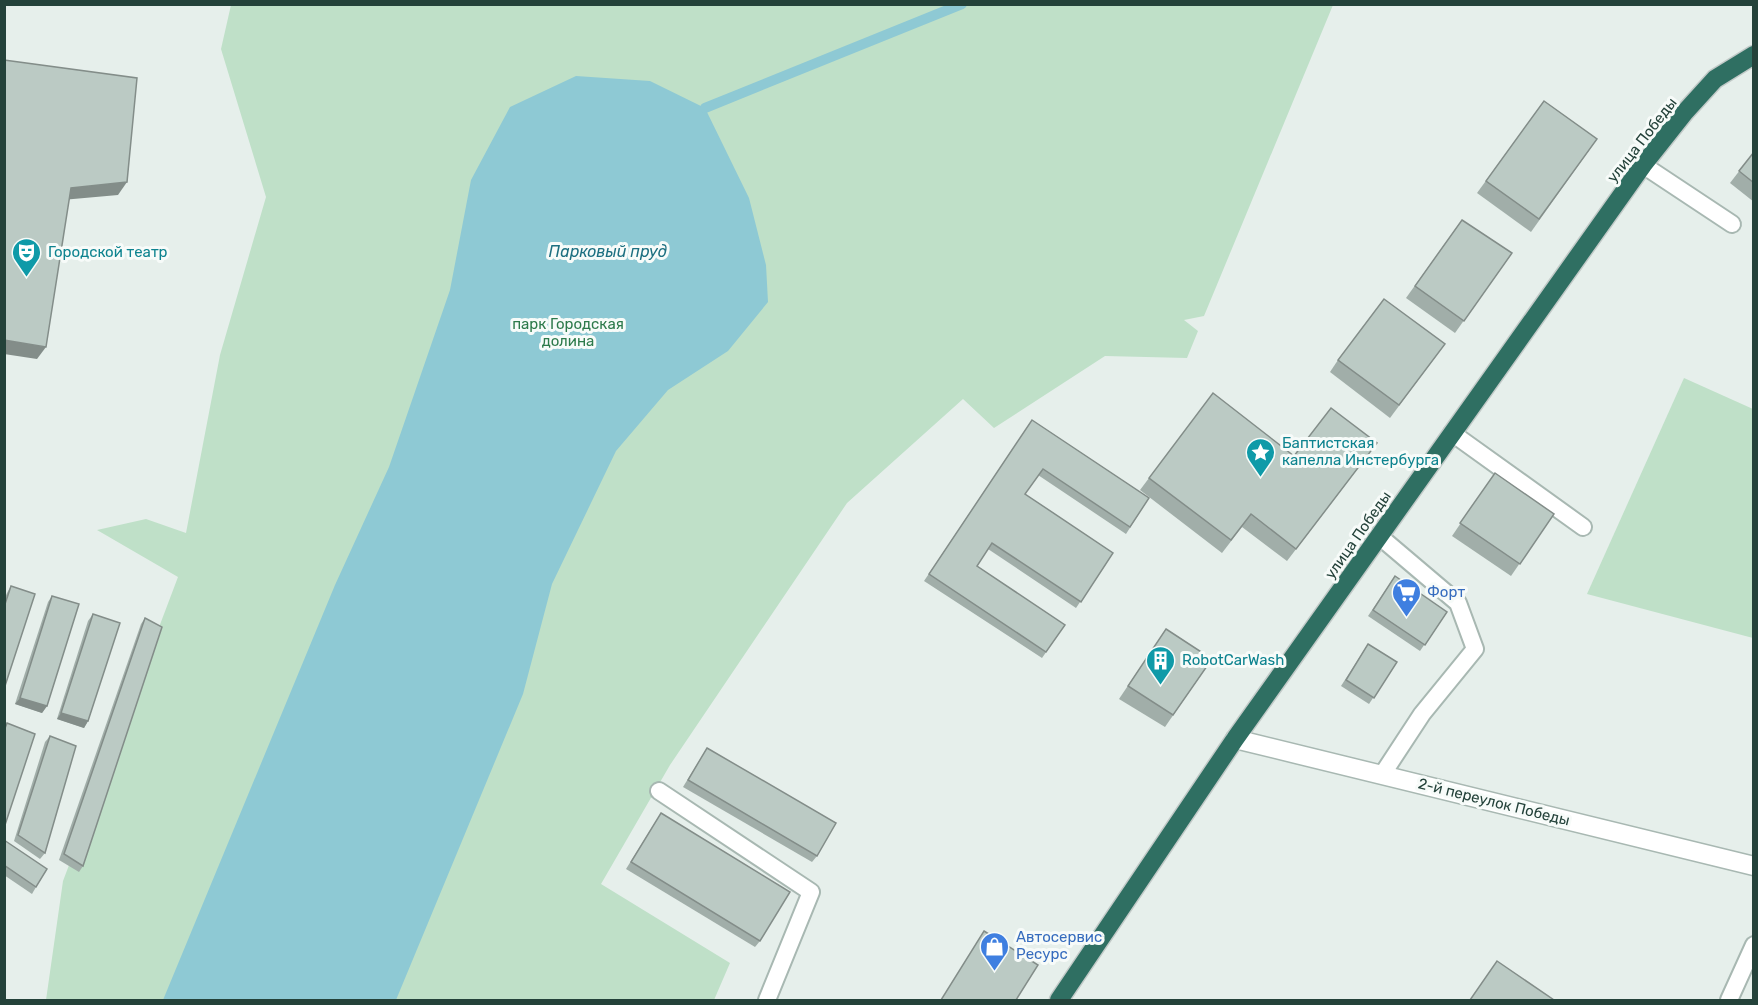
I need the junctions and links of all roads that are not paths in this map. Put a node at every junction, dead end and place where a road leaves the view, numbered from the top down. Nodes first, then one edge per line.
1 (1754, 55) edge
2 (1643, 165) junction
3 (1732, 224) dead end
4 (1452, 433) junction
5 (1583, 527) dead end
6 (1379, 536) junction
7 (1235, 739) junction
8 (1382, 775) junction
9 (659, 791) dead end
10 (1754, 866) edge
11 (1754, 945) edge
12 (767, 1000) edge
13 (1059, 1000) edge
14 (1729, 1000) edge

1 - 2 highway, улица Победы
2 - 3 lane
2 - 4 highway, улица Победы
4 - 5 lane
4 - 6 highway, улица Победы
6 - 7 highway, улица Победы
6 - 8 lane
7 - 8 street, 2-й переулок Победы
7 - 13 highway, улица Победы
8 - 10 street, 2-й переулок Победы
9 - 12 lane
11 - 14 lane

